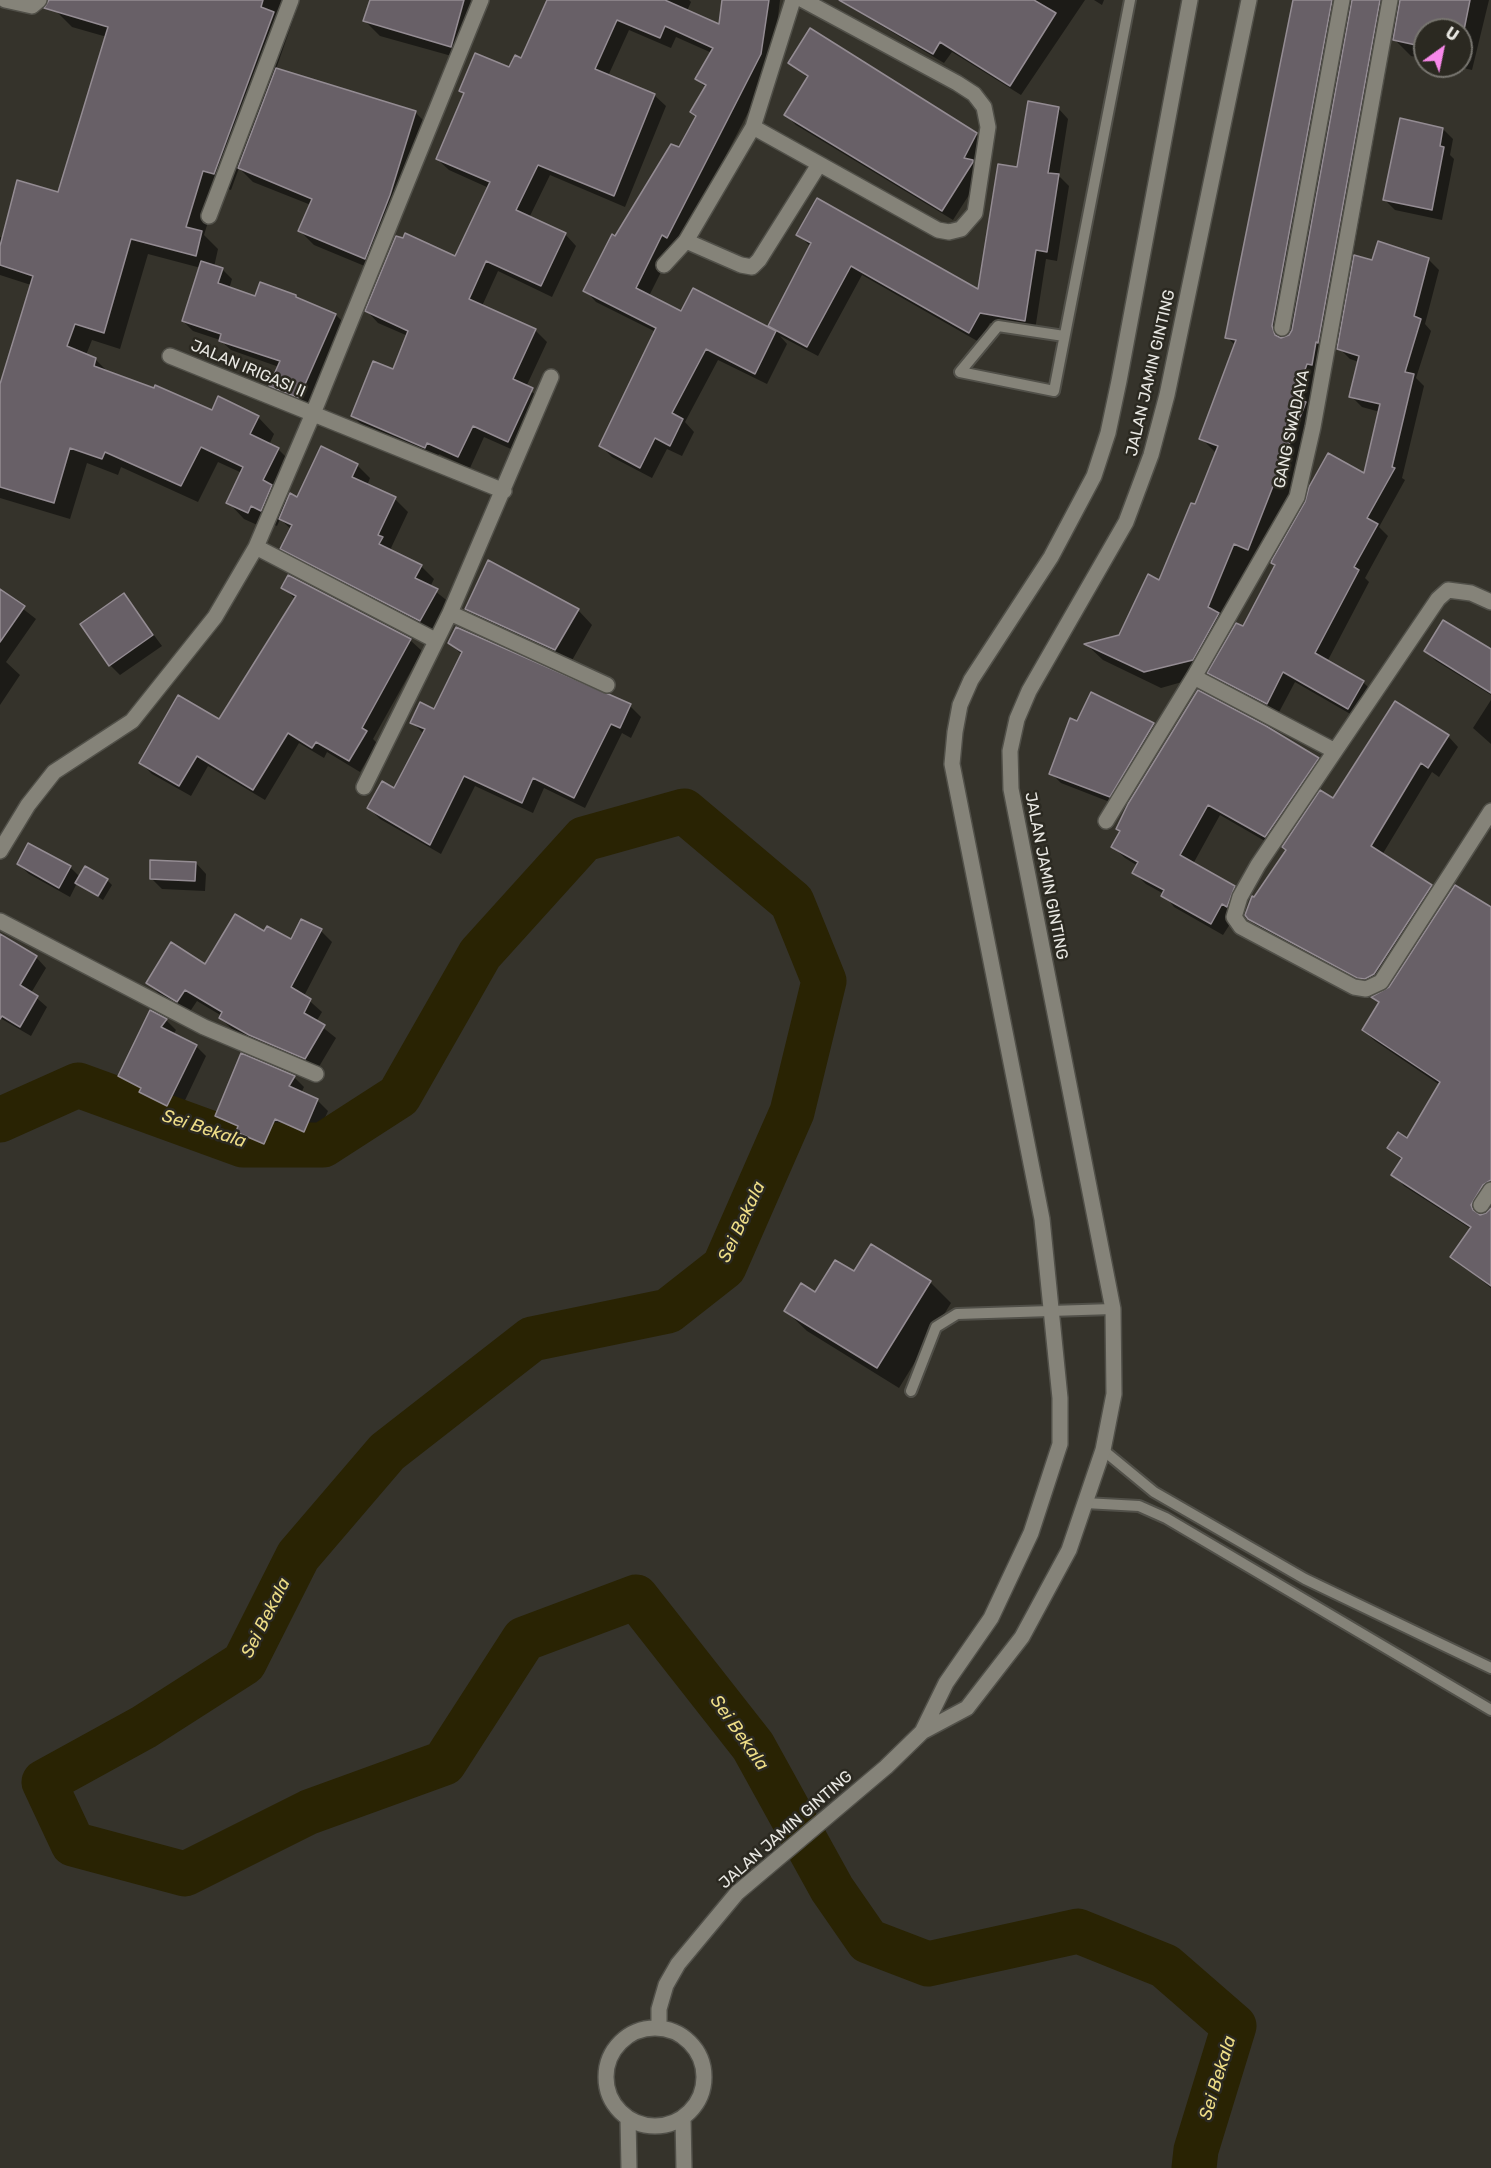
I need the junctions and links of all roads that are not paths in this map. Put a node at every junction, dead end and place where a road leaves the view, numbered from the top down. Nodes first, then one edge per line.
1 (5, 0) edge
2 (39, 0) edge
3 (291, 0) edge
4 (481, 0) edge
5 (793, 0) edge
6 (804, 0) edge
7 (1130, 0) edge
8 (1190, 0) edge
9 (1249, 0) edge
10 (1342, 0) edge
11 (1390, 0) edge
12 (753, 127) junction
13 (818, 166) junction
14 (209, 216) dead end
15 (686, 241) junction
16 (664, 265) dead end
17 (1282, 328) dead end
18 (1064, 336) junction
19 (170, 356) dead end
20 (551, 377) dead end
21 (312, 416) junction
22 (504, 491) junction
23 (256, 547) junction
24 (1491, 602) edge
25 (450, 613) junction
26 (435, 640) junction
27 (1194, 677) junction
28 (607, 685) dead end
29 (1335, 750) junction
30 (364, 787) dead end
31 (1491, 811) edge
32 (1106, 821) dead end
33 (0, 851) edge
34 (0, 921) edge
35 (316, 1074) dead end
36 (1491, 1190) edge
37 (1481, 1205) dead end
38 (1113, 1309) junction
39 (1053, 1311) junction
40 (911, 1391) dead end
41 (1102, 1450) junction
42 (1085, 1503) junction
43 (1305, 1579) junction
44 (1297, 1594) junction
45 (1491, 1668) edge
46 (1491, 1710) edge
47 (922, 1732) junction
48 (659, 2028) junction
49 (628, 2118) junction
50 (683, 2118) junction
51 (628, 2168) edge
52 (684, 2168) edge

1 - 2 street
3 - 14 street
4 - 21 street
5 - 12 street
6 - 13 street
7 - 18 lane
8 - 39 street, JALAN JAMIN GINTING
9 - 38 street, JALAN JAMIN GINTING
10 - 17 street
11 - 27 street, GANG SWADAYA
12 - 13 street
12 - 15 street
13 - 15 street
15 - 16 street
18 - 18 lane
19 - 21 street, JALAN IRIGASI II
20 - 22 street
21 - 22 street, JALAN IRIGASI II
21 - 23 street
22 - 25 street
23 - 26 street
23 - 33 street
24 - 29 street
25 - 26 street
25 - 28 street
26 - 30 street
27 - 29 street
27 - 32 street, GANG SWADAYA
29 - 31 street
34 - 35 street
36 - 37 street
38 - 39 lane
38 - 41 street, JALAN JAMIN GINTING
39 - 40 lane
39 - 47 street, JALAN JAMIN GINTING
41 - 42 street, JALAN JAMIN GINTING
41 - 43 lane
42 - 44 lane
42 - 47 street, JALAN JAMIN GINTING
43 - 44 lane
43 - 45 lane
44 - 46 lane
47 - 48 street, JALAN JAMIN GINTING
48 - 49 street
48 - 50 street
49 - 50 street
49 - 51 street
50 - 52 street

